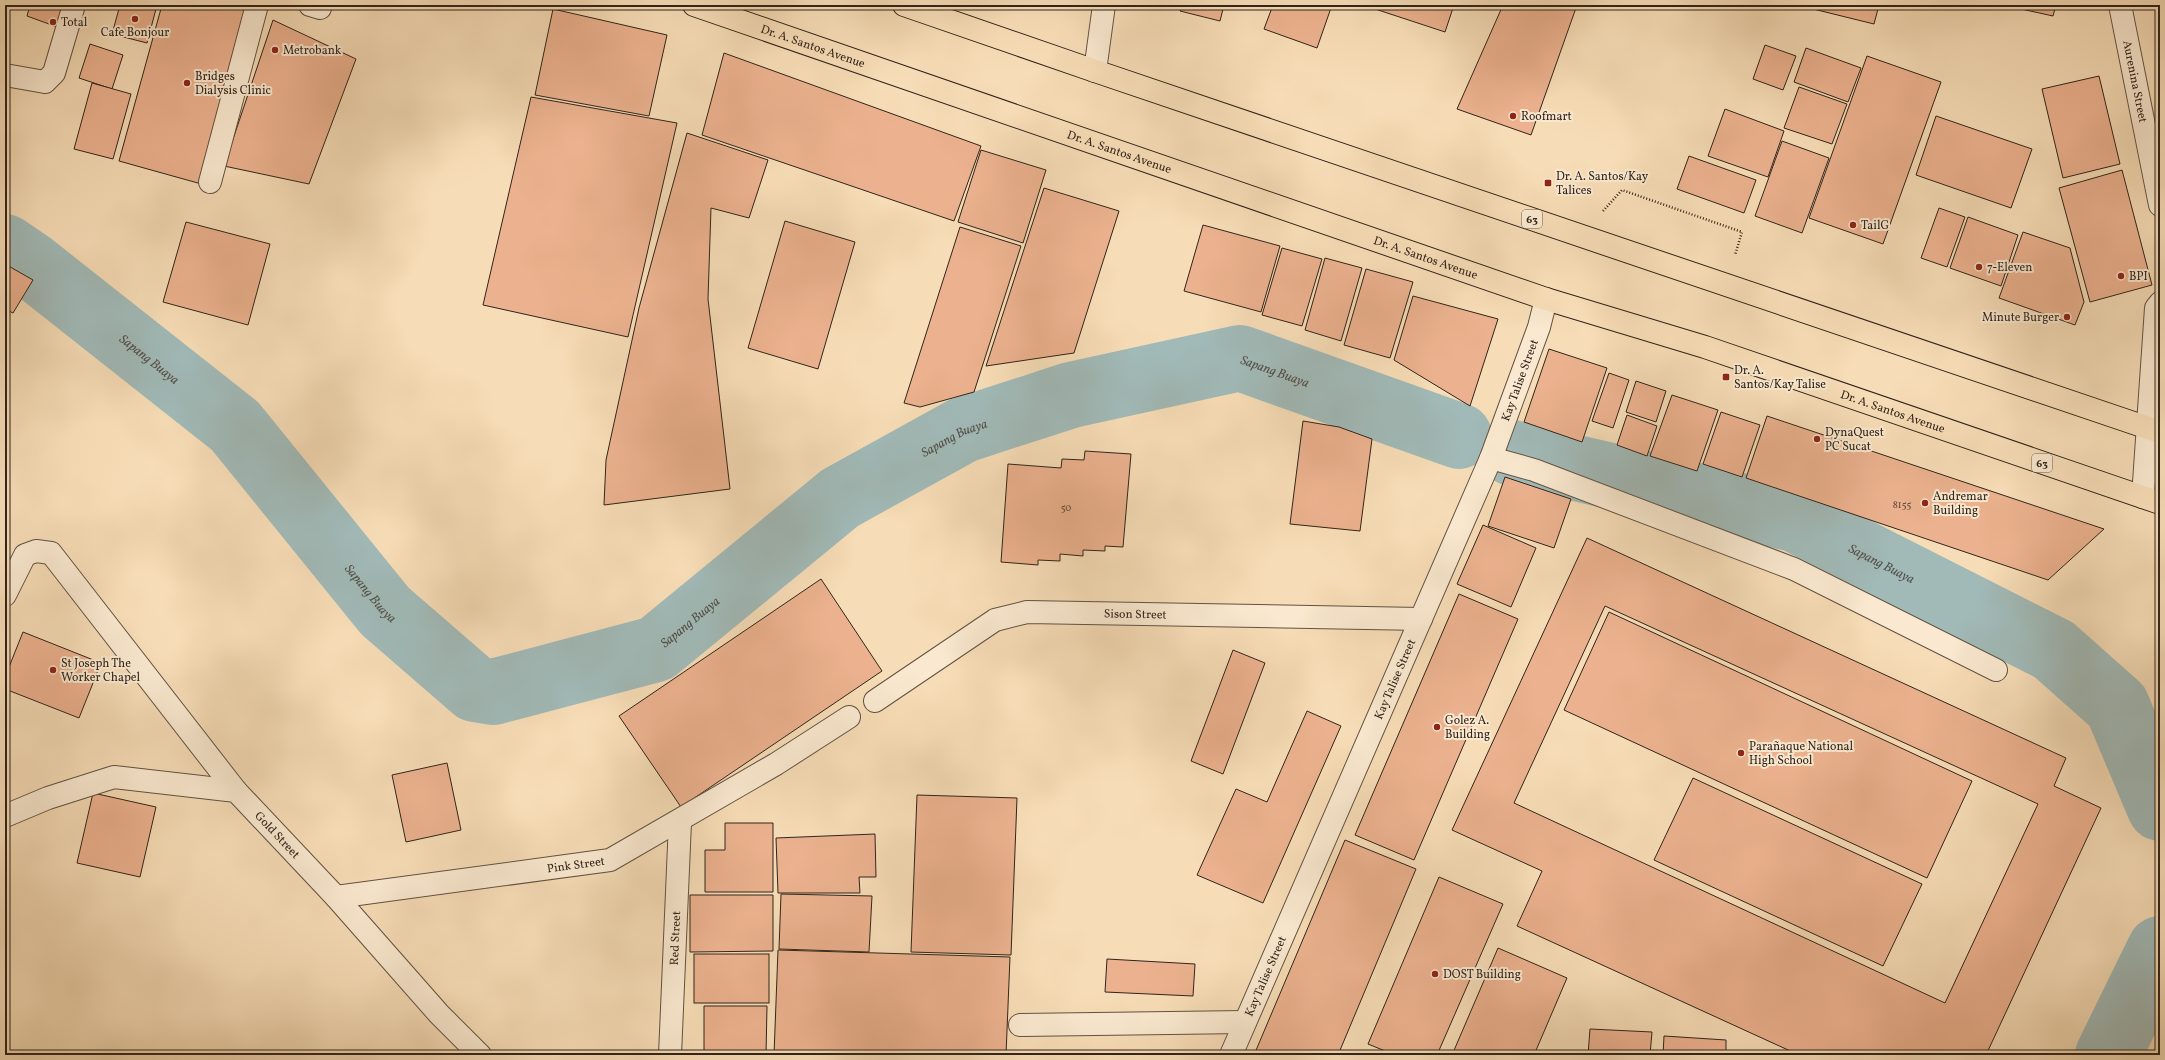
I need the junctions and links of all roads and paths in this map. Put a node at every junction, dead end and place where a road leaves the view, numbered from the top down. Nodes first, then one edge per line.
1 (74, 5) edge
2 (257, 5) edge
3 (694, 5) edge
4 (904, 5) edge
5 (1104, 5) edge
6 (2120, 5) edge
7 (1095, 71) junction
8 (5, 75) edge
9 (210, 182) dead end
10 (1622, 190) dead end
11 (2160, 205) edge
12 (1742, 232) dead end
13 (1546, 299) junction
14 (2160, 303) edge
15 (2154, 429) edge
16 (1491, 458) junction
17 (2151, 500) edge
18 (5, 595) edge
19 (1421, 619) junction
20 (1996, 670) dead end
21 (875, 701) dead end
22 (849, 718) dead end
23 (236, 791) junction
24 (5, 816) edge
25 (680, 822) junction
26 (336, 897) junction
27 (1245, 1022) junction
28 (1020, 1025) dead end
29 (480, 1055) edge
30 (670, 1055) edge
31 (1231, 1055) edge

1 - 8 street
2 - 9 street
3 - 13 main road, Dr. A. Santos Avenue / 63
4 - 7 main road, 63
5 - 7 street
6 - 11 street, Aurenina Street
7 - 15 main road, 63
10 - 12 path
13 - 16 street, Kay Talise Street
13 - 17 main road, Dr. A. Santos Avenue / 63
14 - 15 street
15 - 17 street
16 - 19 street, Kay Talise Street
16 - 20 street
18 - 23 street, Gold Street
19 - 21 street, Sison Street
19 - 27 street, Kay Talise Street
22 - 25 street, Pink Street
23 - 24 street
23 - 26 street, Gold Street
25 - 26 street, Pink Street
25 - 30 street, Red Street
26 - 29 street, Gold Street
27 - 28 street
27 - 31 street, Kay Talise Street

